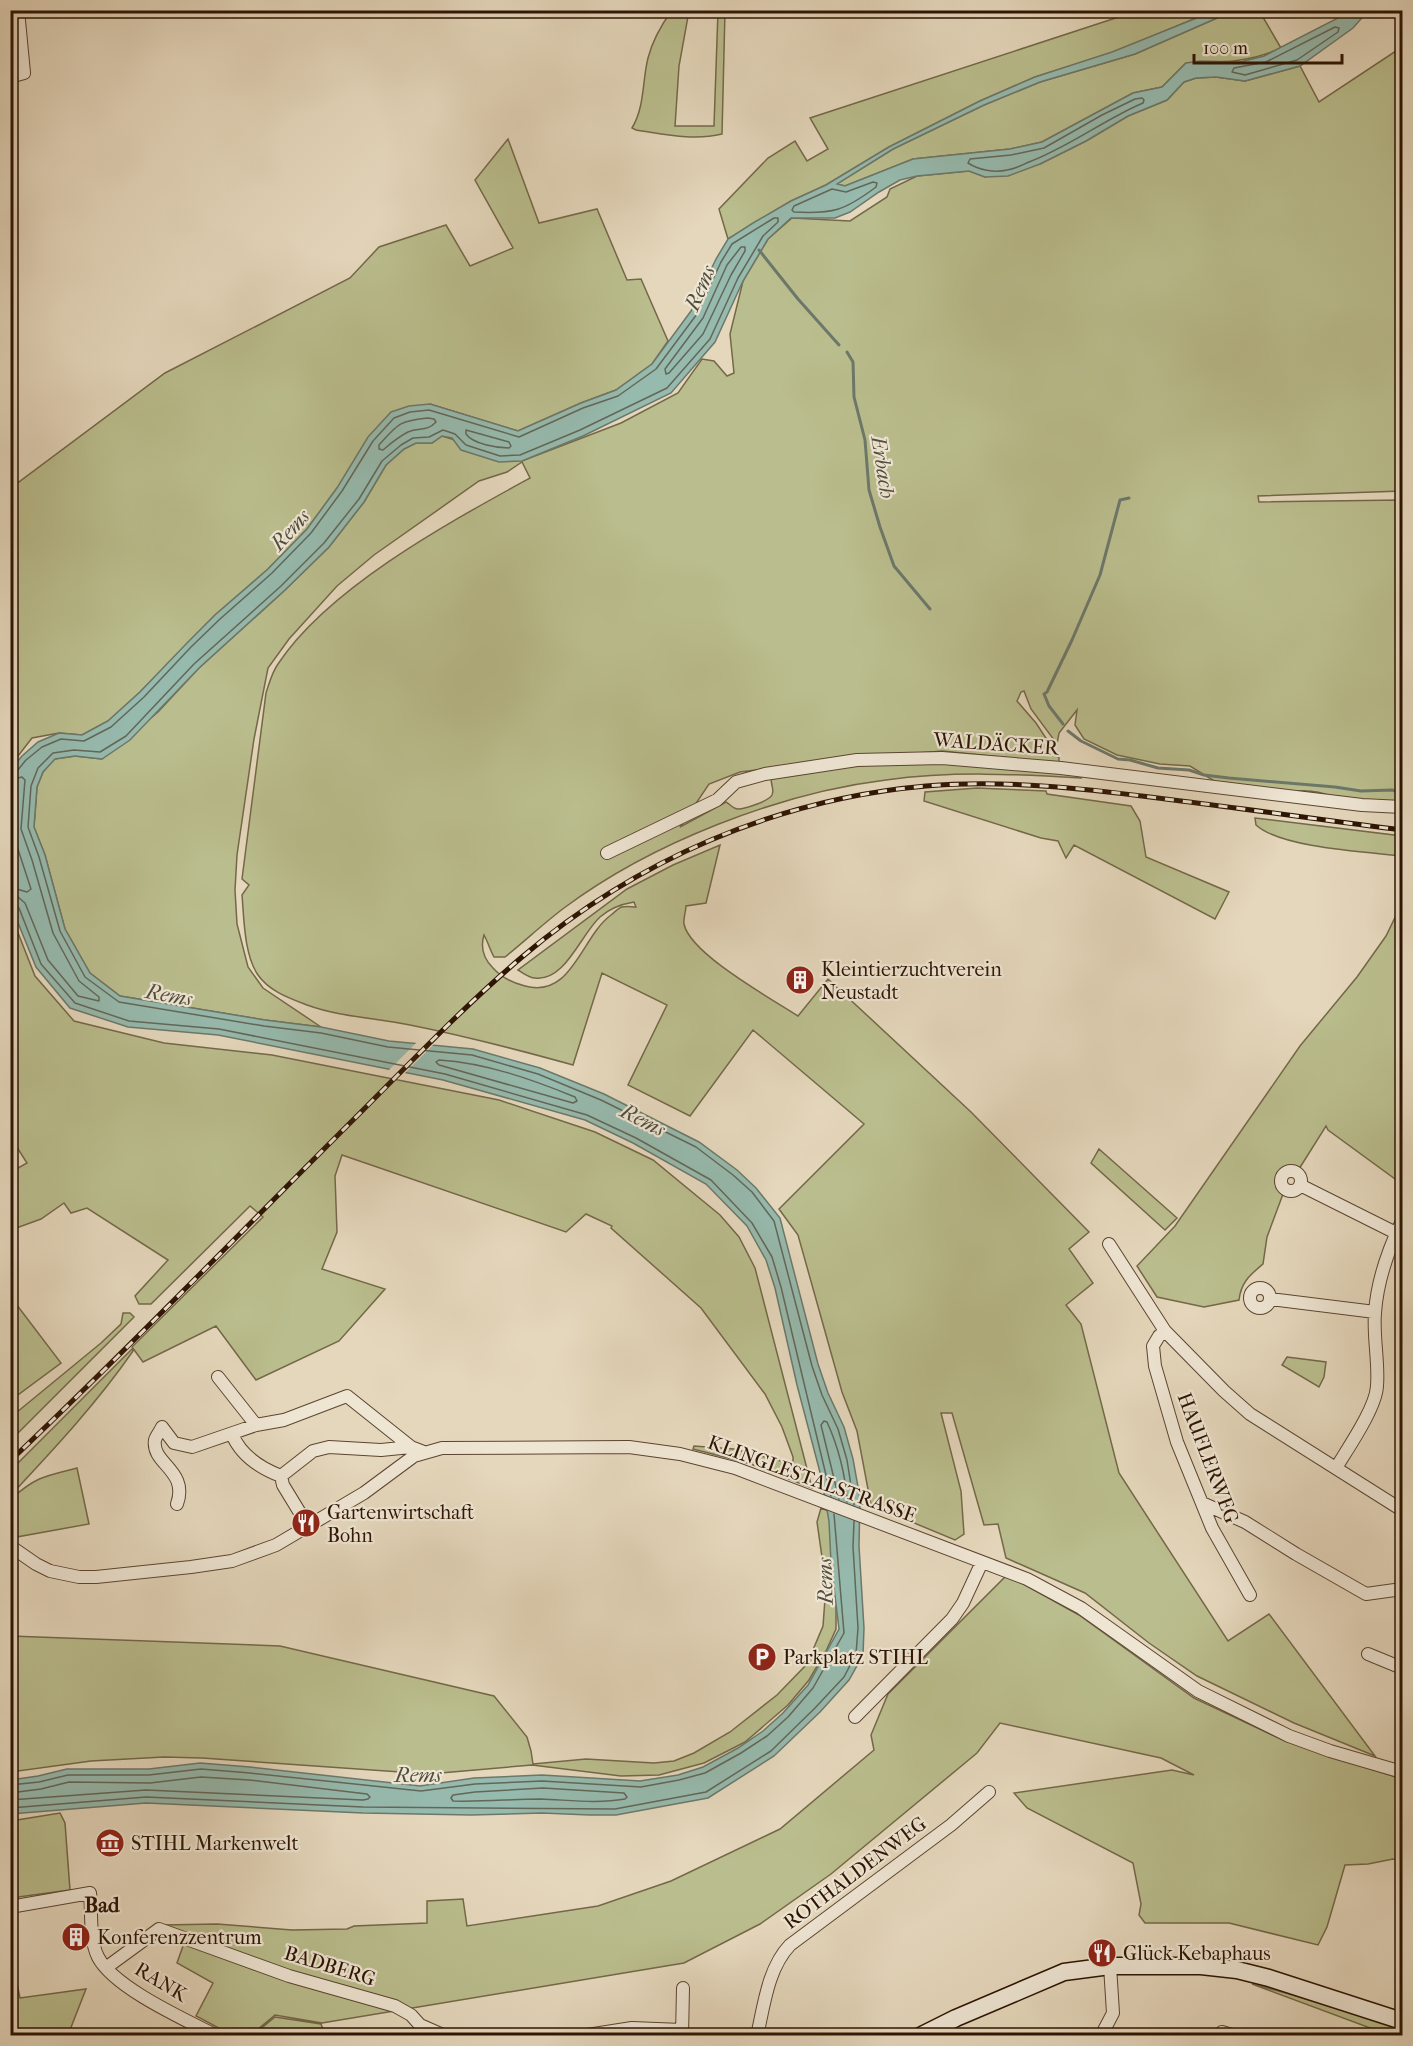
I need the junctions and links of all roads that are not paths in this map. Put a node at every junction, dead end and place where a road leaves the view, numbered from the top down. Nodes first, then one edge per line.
1 (18, 10) edge
2 (10, 77) edge
3 (1402, 807) edge
4 (607, 853) dead end
5 (1300, 1185) dead end
6 (1402, 1221) edge
7 (1396, 1233) junction
8 (1110, 1244) dead end
9 (1397, 1248) edge
10 (1270, 1299) dead end
11 (1375, 1312) junction
12 (1165, 1331) junction
13 (218, 1377) dead end
14 (256, 1425) junction
15 (232, 1434) junction
16 (411, 1447) junction
17 (424, 1452) junction
18 (1336, 1468) junction
19 (281, 1476) junction
20 (1202, 1503) junction
21 (177, 1504) dead end
22 (1402, 1510) edge
23 (308, 1526) junction
24 (10, 1546) edge
25 (982, 1562) junction
26 (1402, 1589) edge
27 (1250, 1595) dead end
28 (1368, 1654) dead end
29 (1402, 1668) edge
30 (855, 1717) dead end
31 (1402, 1772) edge
32 (989, 1792) dead end
33 (10, 1907) edge
34 (1110, 1966) junction
35 (107, 1967) junction
36 (683, 1988) dead end
37 (1402, 2020) edge
38 (682, 2033) edge
39 (1221, 2034) edge
40 (218, 2036) edge
41 (445, 2036) edge
42 (581, 2036) edge
43 (758, 2036) edge
44 (920, 2036) edge
45 (1101, 2036) edge
46 (1235, 2036) edge

1 - 2 street
3 - 4 street, WALDÄCKER
5 - 7 street
6 - 7 street
7 - 9 street
8 - 12 street
9 - 11 street
10 - 11 street
11 - 18 street
12 - 18 street
12 - 20 street, HAUFLERWEG
13 - 14 street
14 - 15 street
14 - 16 street
15 - 19 street
15 - 21 street
16 - 17 street
16 - 19 street
17 - 23 street, KLINGLESTALSTRASSE
17 - 25 street, KLINGLESTALSTRASSE
18 - 22 street
19 - 23 street
20 - 26 street
20 - 27 street, HAUFLERWEG
23 - 24 street, KLINGLESTALSTRASSE
25 - 30 street
25 - 31 street, KLINGLESTALSTRASSE
28 - 29 street
32 - 43 street, ROTHALDENWEG
33 - 35 street, RANK
34 - 37 street
34 - 44 street
34 - 45 street
35 - 40 street, RANK
35 - 41 street, BADBERG
36 - 38 street
38 - 42 street
39 - 46 street

